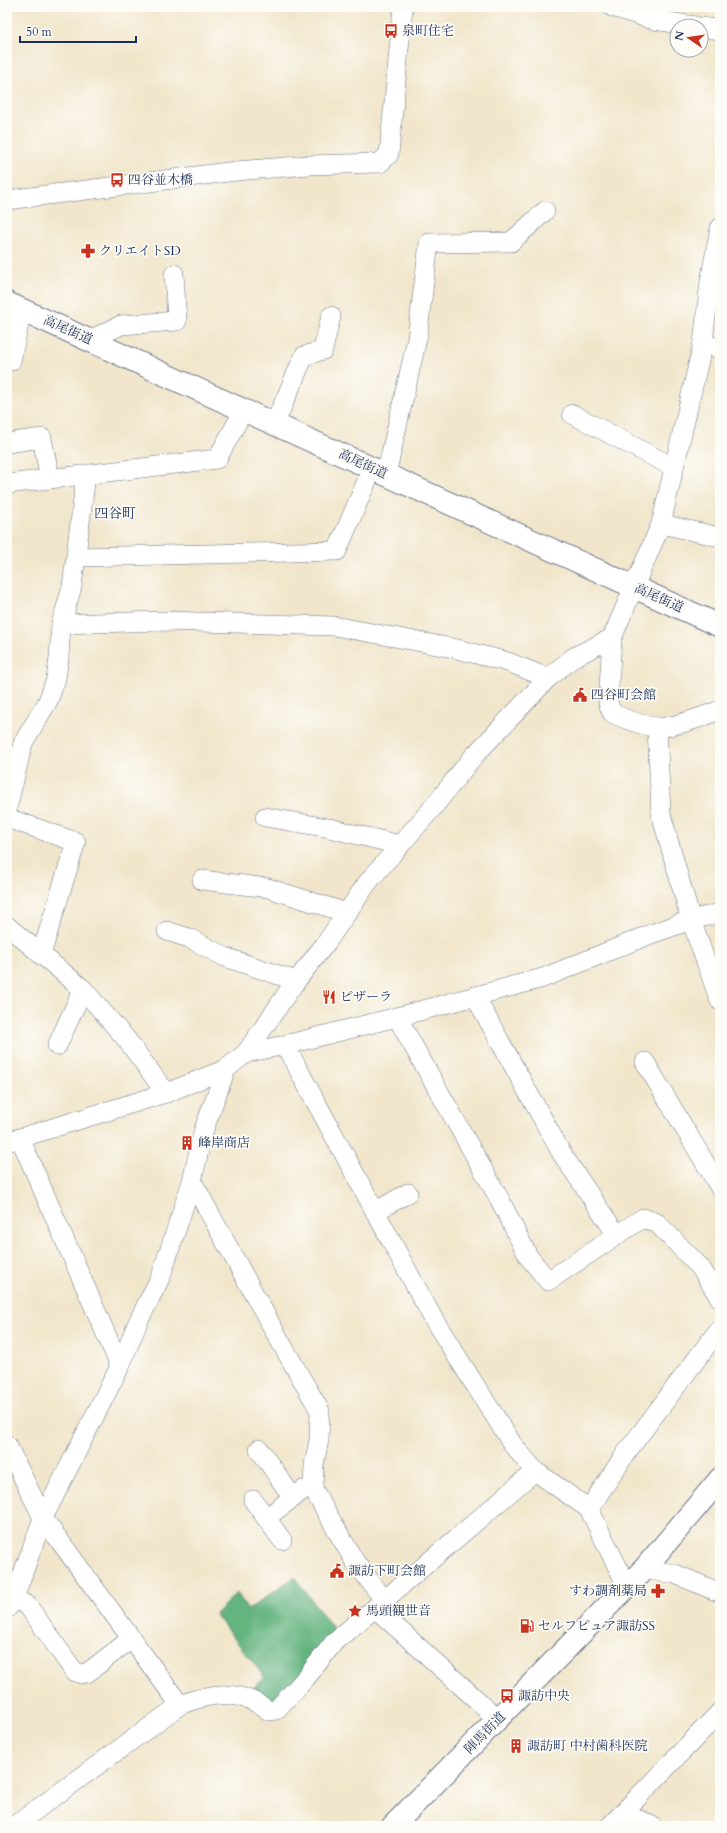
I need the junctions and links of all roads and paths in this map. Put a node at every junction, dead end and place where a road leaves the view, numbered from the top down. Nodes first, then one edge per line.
1 (403, 7) edge
2 (621, 8) edge
3 (669, 22) edge
4 (709, 28) edge
5 (720, 30) edge
6 (7, 200) edge
7 (545, 211) dead end
8 (720, 228) edge
9 (174, 274) dead end
10 (15, 306) edge
11 (331, 316) dead end
12 (90, 340) junction
13 (712, 346) edge
14 (7, 361) edge
15 (244, 410) junction
16 (572, 414) dead end
17 (275, 423) junction
18 (7, 443) edge
19 (673, 467) junction
20 (379, 472) junction
21 (86, 474) junction
22 (50, 479) junction
23 (7, 484) edge
24 (661, 524) junction
25 (720, 537) edge
26 (77, 557) junction
27 (634, 587) junction
28 (61, 624) junction
29 (720, 626) edge
30 (612, 638) junction
31 (548, 678) junction
32 (720, 710) edge
33 (657, 727) junction
34 (7, 809) edge
35 (265, 817) dead end
36 (7, 818) edge
37 (400, 845) junction
38 (202, 880) dead end
39 (347, 913) junction
40 (720, 913) edge
41 (691, 920) junction
42 (7, 926) edge
43 (167, 931) dead end
44 (41, 955) junction
45 (296, 981) junction
46 (83, 989) junction
47 (475, 996) junction
48 (720, 1001) edge
49 (397, 1017) junction
50 (285, 1045) junction
51 (57, 1046) dead end
52 (246, 1053) junction
53 (645, 1062) dead end
54 (226, 1069) junction
55 (166, 1093) junction
56 (14, 1140) edge
57 (192, 1181) junction
58 (720, 1188) edge
59 (408, 1193) dead end
60 (375, 1212) junction
61 (617, 1235) junction
62 (720, 1298) edge
63 (720, 1328) edge
64 (120, 1366) junction
65 (7, 1445) edge
66 (259, 1449) dead end
67 (535, 1471) junction
68 (720, 1479) edge
69 (313, 1483) junction
70 (293, 1498) junction
71 (253, 1500) dead end
72 (589, 1509) junction
73 (43, 1518) junction
74 (266, 1518) junction
75 (282, 1540) dead end
76 (644, 1569) junction
77 (627, 1586) junction
78 (720, 1591) edge
79 (10, 1603) edge
80 (380, 1604) junction
81 (131, 1639) junction
82 (180, 1705) junction
83 (720, 1712) edge
84 (498, 1719) junction
85 (624, 1812) junction
86 (14, 1826) edge
87 (393, 1826) edge
88 (610, 1826) edge
89 (652, 1826) edge

1 - 6 street
2 - 3 street
4 - 5 street
7 - 20 street
8 - 13 street
9 - 12 street
10 - 12 main road, 高尾街道
10 - 14 street
11 - 17 street
12 - 15 main road, 高尾街道
13 - 19 street
15 - 17 main road, 高尾街道
15 - 21 street
16 - 19 street
17 - 20 main road, 高尾街道
18 - 22 street
19 - 24 street
20 - 26 street
20 - 27 main road, 高尾街道
21 - 22 street
21 - 26 street
22 - 23 street
24 - 25 street
24 - 27 street
26 - 28 street
27 - 29 main road, 高尾街道
27 - 30 street
28 - 31 street
28 - 34 street
30 - 31 street
30 - 33 street
31 - 37 street
32 - 33 street
33 - 41 street
35 - 37 street
36 - 44 street
37 - 39 street
38 - 39 street
39 - 45 street
40 - 41 street
41 - 47 street
41 - 48 street
42 - 44 street
43 - 45 street
44 - 46 street
45 - 52 street
46 - 51 street
46 - 55 street
47 - 49 street
47 - 61 street
49 - 50 street
49 - 61 street
50 - 52 street
50 - 60 street
52 - 54 street
53 - 58 street
54 - 55 street
54 - 57 street
55 - 56 street
56 - 64 street
57 - 64 street
57 - 69 street
59 - 60 street
60 - 67 street
61 - 62 street
63 - 72 street
64 - 73 street
65 - 73 street
66 - 70 street
67 - 72 street
67 - 80 street
68 - 76 main road, 陣馬街道
69 - 70 street
69 - 80 street
70 - 74 street
71 - 74 street
72 - 77 street
73 - 79 street
73 - 81 street
74 - 75 street
76 - 77 main road, 陣馬街道
76 - 78 street
77 - 84 main road, 陣馬街道
79 - 81 street
80 - 82 street
80 - 84 street
81 - 82 street
82 - 86 street
83 - 85 street
84 - 87 main road, 陣馬街道
85 - 88 street
85 - 89 street

